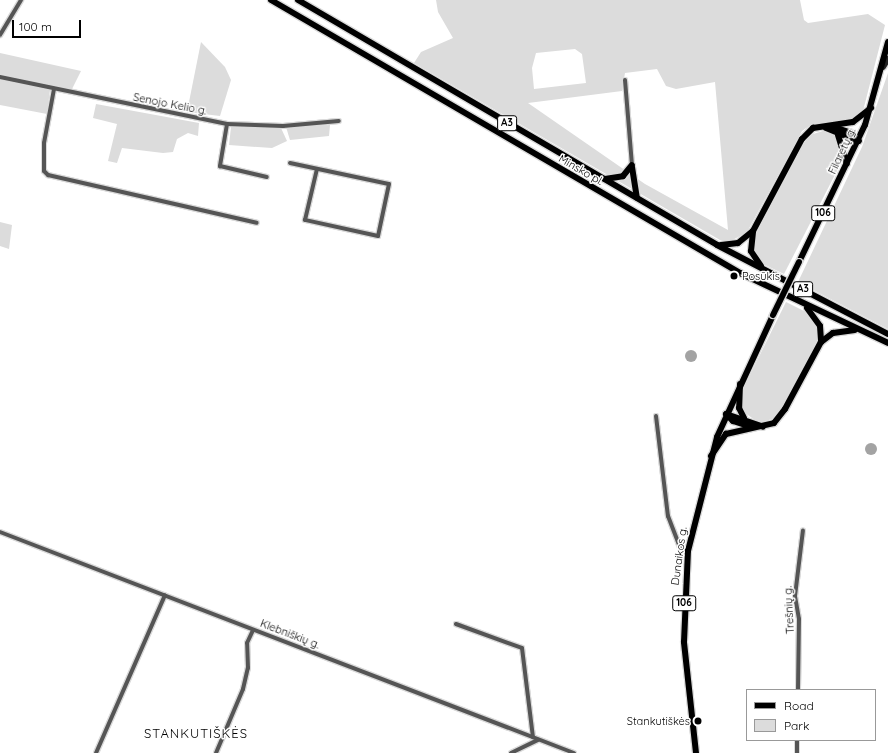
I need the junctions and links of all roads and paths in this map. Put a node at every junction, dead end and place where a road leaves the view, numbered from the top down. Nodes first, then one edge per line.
1 (21, 0) edge
2 (271, 0) edge
3 (298, 0) edge
4 (0, 34) edge
5 (888, 42) edge
6 (888, 59) edge
7 (883, 67) junction
8 (0, 77) edge
9 (625, 80) dead end
10 (54, 90) junction
11 (871, 108) junction
12 (339, 121) dead end
13 (227, 124) junction
14 (832, 126) junction
15 (823, 127) junction
16 (837, 134) junction
17 (859, 141) junction
18 (290, 163) dead end
19 (847, 164) junction
20 (632, 165) junction
21 (317, 169) junction
22 (267, 177) dead end
23 (603, 179) junction
24 (637, 198) junction
25 (257, 223) dead end
26 (753, 231) junction
27 (717, 244) junction
28 (763, 269) junction
29 (804, 305) junction
30 (859, 330) junction
31 (888, 334) edge
32 (821, 342) junction
33 (888, 343) edge
34 (740, 384) junction
35 (726, 414) junction
36 (656, 416) dead end
37 (745, 419) junction
38 (763, 427) junction
39 (755, 428) junction
40 (711, 456) junction
41 (803, 530) dead end
42 (0, 532) edge
43 (688, 551) junction
44 (164, 595) junction
45 (456, 624) dead end
46 (254, 630) junction
47 (798, 689) edge
48 (533, 737) junction
49 (539, 740) junction
50 (797, 741) edge
51 (96, 753) edge
52 (216, 753) edge
53 (511, 753) edge
54 (574, 753) edge
55 (696, 753) edge
56 (797, 753) edge

1 - 4 street
2 - 29 main road, Minsko pl. / A3
3 - 23 main road, Minsko pl. / A3
5 - 7 main road, Filaretų g. / 106
6 - 7 main road
7 - 11 main road, Filaretų g. / 106
8 - 10 street, Senojo Kelio g.
9 - 20 street
10 - 13 street, Senojo Kelio g.
10 - 25 street
11 - 14 main road
11 - 17 main road, Filaretų g. / 106
12 - 13 street, Senojo Kelio g.
13 - 22 street
14 - 15 main road
14 - 17 main road
15 - 16 main road
15 - 26 main road
16 - 17 main road
16 - 19 main road
17 - 19 main road, Filaretų g. / 106
18 - 21 street
19 - 34 main road, Filaretų g. / 106, bridge
20 - 23 main road
20 - 24 main road
21 - 21 street
23 - 24 main road, Minsko pl. / A3
24 - 27 main road, Minsko pl. / A3
26 - 27 main road
26 - 28 main road
27 - 28 main road, Minsko pl. / A3
28 - 31 main road, Minsko pl. / A3
29 - 30 main road, Minsko pl. / A3
29 - 32 main road
30 - 32 main road
30 - 33 main road, Minsko pl. / A3
32 - 38 main road
34 - 35 main road, 106
34 - 37 main road
35 - 37 main road
35 - 39 main road
35 - 40 main road, Dunaikos g. / 106
36 - 43 street
37 - 38 main road
38 - 39 main road
39 - 40 main road
40 - 43 main road, Dunaikos g. / 106
41 - 47 street, Trešnių g.
42 - 44 street, Klebniškių g.
43 - 55 main road, Dunaikos g. / 106
44 - 46 street, Klebniškių g.
44 - 51 street
45 - 48 street
46 - 48 street, Klebniškių g.
46 - 52 street
48 - 49 street, Klebniškių g.
49 - 53 street
49 - 54 street, Klebniškių g.
50 - 56 street

